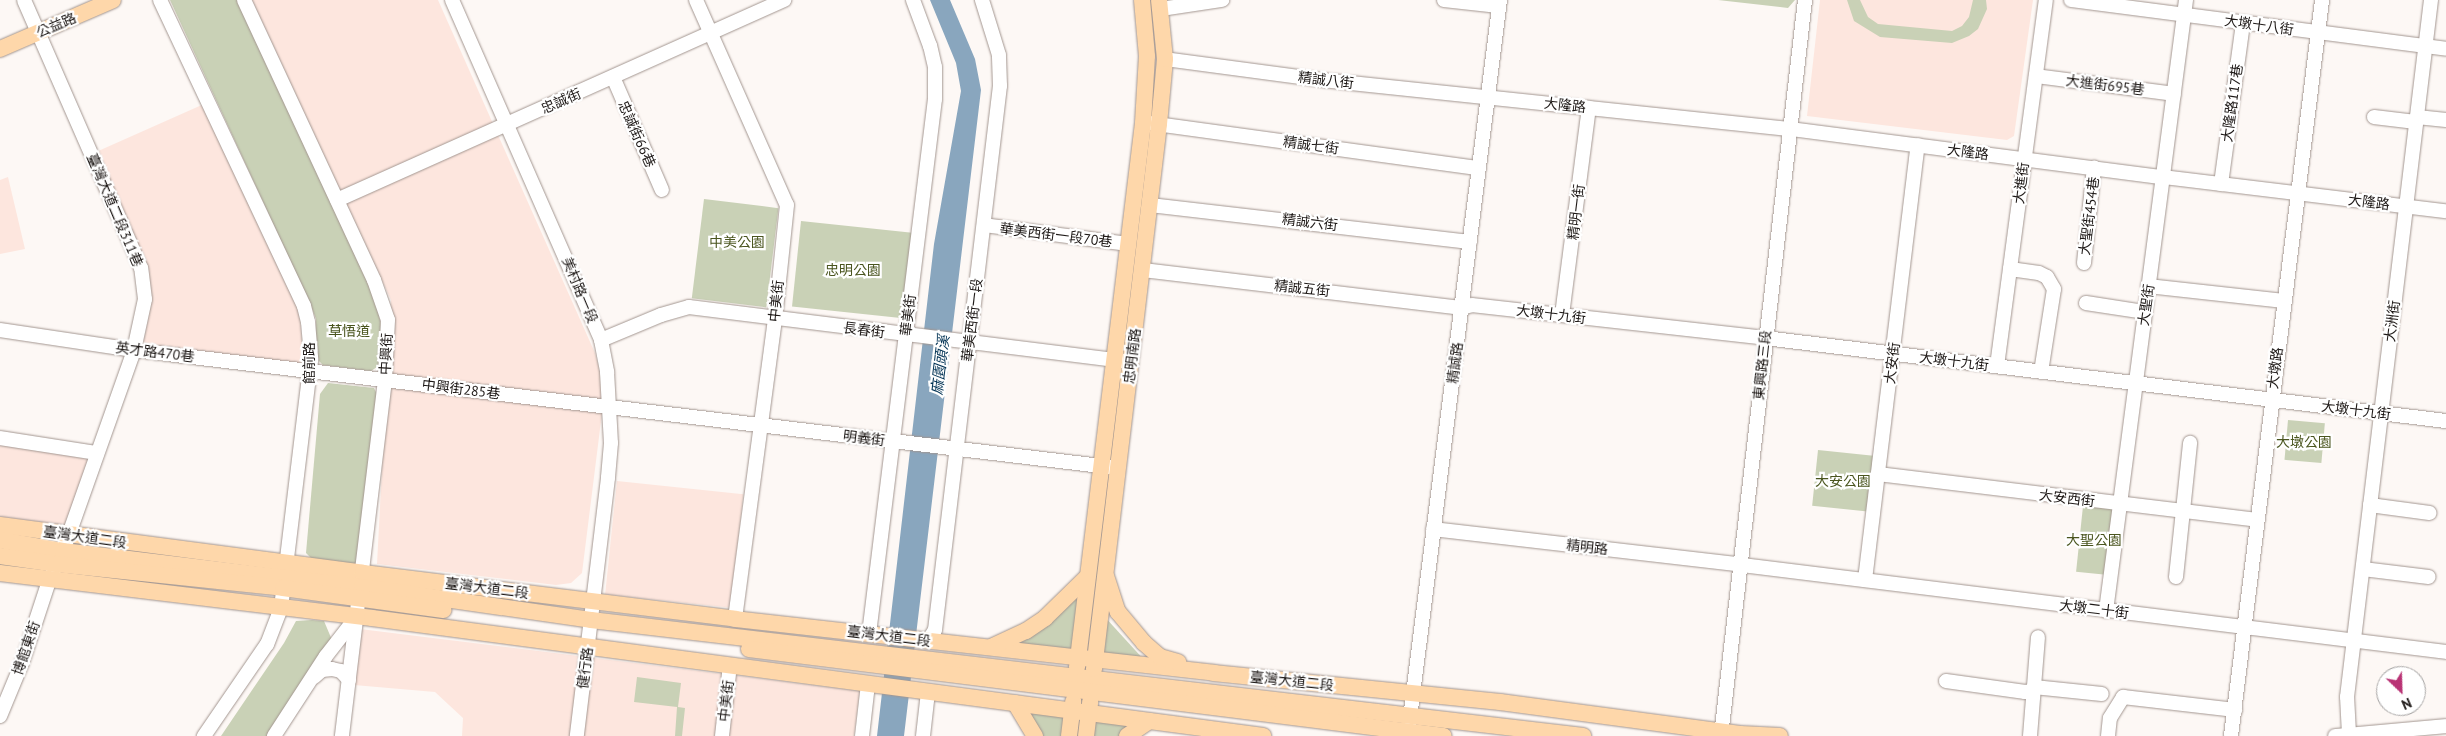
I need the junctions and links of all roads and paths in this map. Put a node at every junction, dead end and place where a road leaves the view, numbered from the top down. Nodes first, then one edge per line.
1 (24, 0) edge
2 (113, 0) edge
3 (160, 0) edge
4 (244, 0) edge
5 (452, 0) edge
6 (696, 0) edge
7 (784, 0) edge
8 (913, 0) edge
9 (982, 0) edge
10 (1142, 0) edge
11 (1222, 0) edge
12 (1444, 0) edge
13 (1805, 0) edge
14 (2046, 0) edge
15 (2071, 0) edge
16 (2186, 0) edge
17 (2322, 0) edge
18 (2431, 0) edge
19 (1500, 3) edge
20 (1160, 5) edge
21 (2184, 15) junction
22 (2243, 23) junction
23 (38, 32) junction
24 (711, 33) junction
25 (2318, 33) junction
26 (2425, 47) junction
27 (0, 49) edge
28 (2446, 49) edge
29 (1164, 59) junction
30 (2036, 76) junction
31 (613, 77) junction
32 (2174, 94) junction
33 (1489, 98) junction
34 (1589, 108) junction
35 (2374, 117) dead end
36 (2416, 120) junction
37 (2446, 120) edge
38 (1151, 123) junction
39 (507, 124) junction
40 (1791, 129) junction
41 (1918, 145) junction
42 (2024, 159) junction
43 (1479, 168) junction
44 (2094, 168) junction
45 (2163, 177) junction
46 (2221, 184) junction
47 (662, 190) dead end
48 (2298, 193) junction
49 (338, 200) junction
50 (1150, 205) junction
51 (2406, 206) junction
52 (2446, 211) edge
53 (984, 225) junction
54 (1470, 242) junction
55 (1130, 244) junction
56 (2084, 263) dead end
57 (2010, 269) junction
58 (1143, 270) junction
59 (2148, 286) junction
60 (2284, 301) junction
61 (2086, 304) dead end
62 (1462, 308) junction
63 (2145, 312) junction
64 (1562, 315) junction
65 (775, 319) junction
66 (0, 330) edge
67 (910, 335) junction
68 (1765, 338) junction
69 (601, 340) junction
70 (967, 342) junction
71 (134, 350) junction
72 (1893, 354) junction
73 (1123, 361) junction
74 (1997, 366) junction
75 (311, 370) junction
76 (2041, 372) junction
77 (385, 380) junction
78 (2136, 383) junction
79 (2271, 400) junction
80 (610, 409) junction
81 (2381, 413) junction
82 (2446, 421) edge
83 (760, 426) junction
84 (0, 438) edge
85 (897, 442) junction
86 (2190, 443) dead end
87 (952, 447) junction
88 (97, 453) junction
89 (1101, 466) junction
90 (1118, 468) junction
91 (1878, 474) junction
92 (2120, 504) junction
93 (2370, 505) junction
94 (2182, 511) junction
95 (2429, 513) dead end
96 (2257, 520) junction
97 (0, 525) edge
98 (1433, 529) junction
99 (0, 540) edge
100 (0, 556) edge
101 (59, 557) junction
102 (1742, 565) junction
103 (2363, 569) junction
104 (1104, 572) junction
105 (0, 573) edge
106 (284, 576) junction
107 (1087, 577) junction
108 (2176, 577) dead end
109 (2430, 577) dead end
110 (1865, 580) junction
111 (362, 586) junction
112 (592, 600) junction
113 (281, 608) junction
114 (2106, 611) junction
115 (357, 616) junction
116 (735, 619) junction
117 (590, 625) junction
118 (2244, 628) junction
119 (869, 634) junction
120 (2038, 637) dead end
121 (928, 641) junction
122 (2354, 641) junction
123 (588, 648) junction
124 (989, 648) junction
125 (2446, 652) edge
126 (1078, 657) junction
127 (1095, 658) junction
128 (730, 665) junction
129 (1214, 673) junction
130 (311, 678) junction
131 (348, 680) junction
132 (1946, 681) dead end
133 (868, 684) junction
134 (1075, 684) junction
135 (1092, 686) junction
136 (2034, 689) junction
137 (928, 692) junction
138 (1413, 693) junction
139 (2102, 694) dead end
140 (1015, 703) junction
141 (2234, 710) junction
142 (1072, 711) junction
143 (1089, 712) junction
144 (0, 716) edge
145 (1149, 721) junction
146 (2446, 726) edge
147 (1409, 727) edge
148 (1721, 733) edge
149 (2349, 734) junction
150 (204, 736) edge
151 (274, 736) edge
152 (342, 736) edge
153 (577, 736) edge
154 (722, 736) edge
155 (862, 736) edge
156 (923, 736) edge
157 (1035, 736) edge
158 (1069, 736) edge
159 (1086, 736) edge
160 (1127, 736) edge
161 (1263, 736) edge
162 (1444, 736) edge
163 (1583, 736) edge
164 (1780, 736) edge
165 (2030, 736) edge
166 (2108, 736) edge
167 (2232, 736) edge
168 (2335, 736) edge

1 - 23 street, 臺灣大道二段311巷
2 - 23 main road, 公益路
3 - 75 street, 館前路
4 - 49 street, 中興街
5 - 39 street, 美村路一段
6 - 24 street, 中美街
7 - 24 street, 忠誠街
8 - 67 street, 華美街
9 - 53 street, 華美西街一段
10 - 38 main road, 忠明南路
11 - 20 street
12 - 19 street
13 - 40 street, 東興路三段
14 - 30 street, 大進街
15 - 21 street, 大墩十八街
16 - 21 street, 大聖街
17 - 25 street, 大墩路
18 - 26 street, 大洲街
19 - 33 street, 精誠路
20 - 29 main road, 忠明南路
21 - 22 street, 大墩十八街
21 - 32 street, 大聖街
22 - 25 street, 大墩十八街
22 - 46 street, 大隆路117巷
23 - 27 main road, 公益路
23 - 71 street, 臺灣大道二段311巷
24 - 31 street, 忠誠街
24 - 65 street, 中美街
25 - 26 street, 大墩十八街
25 - 48 street, 大墩路
26 - 28 street, 大墩十八街
26 - 36 street, 大洲街
29 - 33 street, 精誠八街
29 - 38 main road, 忠明南路
30 - 32 street, 大進街695巷
30 - 42 street, 大進街
31 - 39 street, 忠誠街
31 - 47 street, 忠誠街66巷
32 - 45 street, 大聖街
33 - 34 street, 大隆路
33 - 43 street, 精誠路
34 - 40 street, 大隆路
34 - 64 street, 精明一街
35 - 36 street
36 - 37 street
36 - 51 street, 大洲街
38 - 43 street, 精誠七街
38 - 50 main road, 忠明南路
38 - 55 main road, 忠明南路
39 - 49 street, 忠誠街
39 - 69 street, 美村路一段
40 - 41 street, 大隆路
40 - 68 street, 東興路三段
41 - 42 street, 大隆路
41 - 72 street, 大安街
42 - 44 street, 大隆路
42 - 57 street, 大進街
43 - 54 street, 精誠路
44 - 45 street, 大隆路
44 - 56 street, 大聖街454巷
45 - 46 street, 大隆路
45 - 59 street, 大聖街
46 - 48 street, 大隆路
48 - 51 street, 大隆路
48 - 60 street, 大墩路
49 - 77 street, 中興街
50 - 54 street, 精誠六街
50 - 58 main road, 忠明南路
51 - 52 street, 大隆路
51 - 81 street, 大洲街
53 - 55 street, 華美西街一段70巷
53 - 70 street, 華美西街一段
54 - 62 street, 精誠路
55 - 73 main road, 忠明南路
57 - 74 street, 大進街
57 - 76 street
58 - 62 street, 精誠五街
58 - 73 main road, 忠明南路
59 - 60 street
59 - 63 street, 大聖街
60 - 79 street, 大墩路
61 - 63 street
62 - 64 street, 大墩十九街
62 - 98 street, 精誠路
63 - 78 street, 大聖街
64 - 68 street, 大墩十九街
65 - 67 street, 長春街
65 - 69 street, 長春街
65 - 83 street, 中美街
66 - 71 street, 英才路470巷
67 - 70 street, 長春街
67 - 85 street, 華美街
68 - 72 street, 大墩十九街
68 - 102 street, 東興路三段
69 - 80 street, 美村路一段
70 - 73 street, 長春街
70 - 87 street, 華美西街一段
71 - 75 street, 英才路470巷
71 - 88 street, 臺灣大道二段311巷
72 - 74 street, 大墩十九街
72 - 91 street, 大安街
73 - 89 main road, 忠明南路
73 - 90 main road, 忠明南路
74 - 76 street, 大墩十九街
75 - 77 street, 中興街285巷
75 - 106 street, 館前路
76 - 78 street, 大墩十九街
77 - 80 street, 中興街285巷
77 - 111 street, 中興街
78 - 79 street, 大墩十九街
78 - 92 street, 大聖街
79 - 81 street, 大墩十九街
79 - 96 street, 大墩路
80 - 83 street, 明義街
80 - 112 street, 美村路一段
81 - 82 street, 大墩十九街
81 - 93 street, 大洲街
83 - 85 street, 明義街
83 - 116 street, 中美街
84 - 88 street
85 - 87 street, 明義街
85 - 119 street, 華美街
86 - 94 street
87 - 89 street, 明義街
87 - 121 street, 華美西街一段
88 - 101 street, 臺灣大道二段311巷
89 - 90 street, 明義街
89 - 107 main road, 忠明南路
90 - 104 main road, 忠明南路
91 - 92 street, 大安西街
91 - 110 street, 大安街
92 - 94 street, 大安西街
92 - 114 street, 大聖街
93 - 95 street
93 - 103 street, 大洲街
94 - 96 street, 大安西街
94 - 108 street
96 - 118 street, 大墩路
97 - 101 main road, 臺灣大道二段
98 - 102 street, 精明路
98 - 138 street, 精誠路
99 - 101 main road, 臺灣大道二段
100 - 101 main road, 臺灣大道二段
101 - 105 main road, 臺灣大道二段
101 - 106 main road, 臺灣大道二段
101 - 106 main road, 臺灣大道二段
101 - 113 main road, 臺灣大道二段
101 - 144 street, 博館東街
102 - 110 street, 大墩二十街
102 - 148 street, 東興路三段
103 - 109 street
103 - 122 street, 大洲街
104 - 127 main road, 忠明南路
104 - 129 main road
106 - 111 main road, 臺灣大道二段
106 - 111 main road, 臺灣大道二段
106 - 113 street, 館前路
107 - 124 main road
107 - 126 main road, 忠明南路
110 - 114 street, 大墩二十街
111 - 112 main road, 臺灣大道二段
111 - 115 street, 中興街
111 - 117 main road, 臺灣大道二段
112 - 116 main road, 臺灣大道二段
112 - 117 street, 健行路
113 - 115 main road, 臺灣大道二段
113 - 150 street, 館前路
114 - 118 street, 大墩二十街
115 - 123 main road, 臺灣大道二段
115 - 130 street
115 - 131 street, 中興街
116 - 119 main road, 臺灣大道二段
117 - 123 street, 健行路
117 - 134 main road, 臺灣大道二段
118 - 122 street, 大墩二十街
118 - 141 street, 大墩路
119 - 121 main road, 臺灣大道二段
120 - 136 street
121 - 124 main road, 臺灣大道二段
122 - 125 street, 大墩二十街
122 - 149 street, 大洲街
123 - 128 main road, 臺灣大道二段
123 - 153 street, 健行路
124 - 126 main road, 臺灣大道二段
126 - 127 main road, 臺灣大道二段
126 - 134 main road, 忠明南路
127 - 129 main road, 臺灣大道二段
127 - 135 main road, 忠明南路
128 - 133 main road, 臺灣大道二段
128 - 154 street, 中美街
129 - 138 main road, 臺灣大道二段
130 - 131 street
130 - 151 street
131 - 152 street, 中興街
132 - 136 street
133 - 137 main road, 臺灣大道二段
133 - 155 street
134 - 135 main road, 臺灣大道二段
134 - 142 main road, 忠明南路
135 - 143 main road, 忠明南路
135 - 147 main road, 臺灣大道二段
136 - 139 street
136 - 165 street
137 - 140 main road, 臺灣大道二段
137 - 156 street
138 - 147 street, 精誠路
138 - 148 main road, 臺灣大道二段
140 - 142 main road, 臺灣大道二段
140 - 157 main road
141 - 166 street
141 - 167 street, 大墩路
142 - 143 main road, 臺灣大道二段
142 - 158 main road, 忠明南路
143 - 145 main road, 臺灣大道二段
143 - 159 main road, 忠明南路
145 - 160 main road
145 - 161 main road, 臺灣大道二段
146 - 149 street
147 - 162 main road, 臺灣大道二段
147 - 163 main road, 臺灣大道二段
148 - 164 main road, 臺灣大道二段
149 - 168 street

